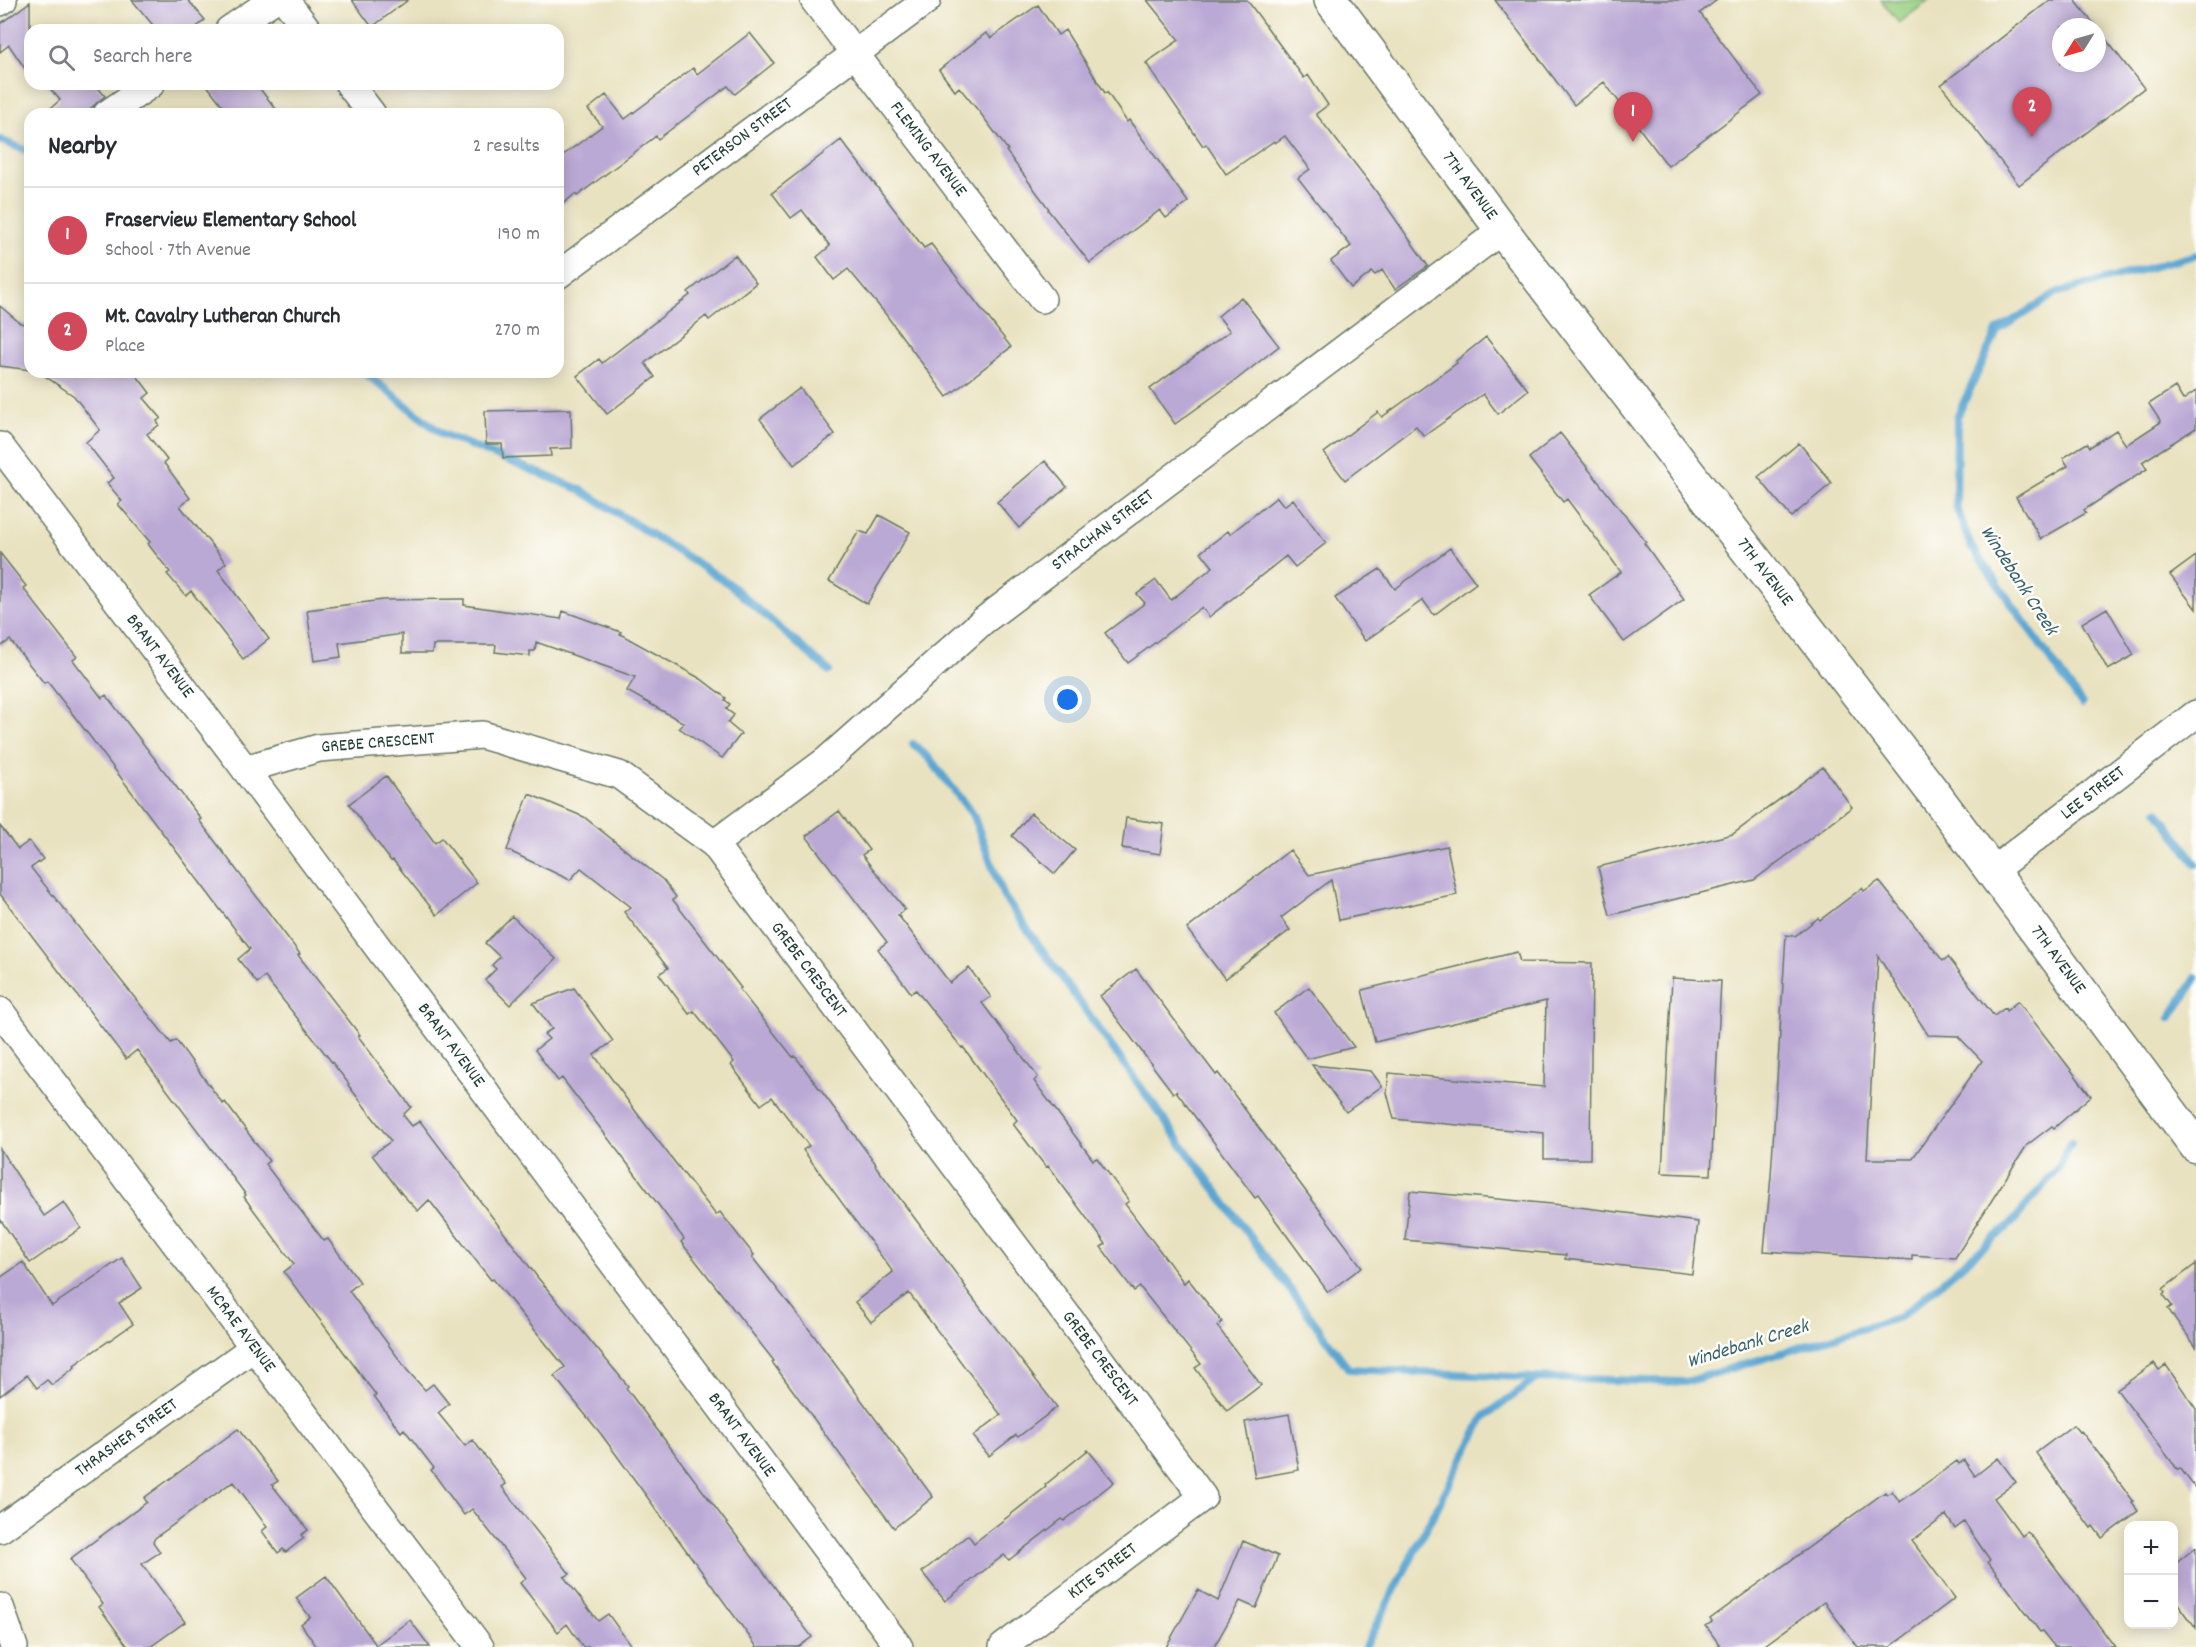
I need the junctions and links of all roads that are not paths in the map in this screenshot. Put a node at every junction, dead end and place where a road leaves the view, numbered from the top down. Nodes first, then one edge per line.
1 (273, 0) edge
2 (285, 0) edge
3 (814, 0) edge
4 (927, 0) edge
5 (1331, 0) edge
6 (238, 24) edge
7 (303, 24) edge
8 (855, 54) junction
9 (142, 90) edge
10 (354, 90) edge
11 (116, 108) edge
12 (367, 108) edge
13 (1502, 230) junction
14 (564, 271) edge
15 (1042, 299) dead end
16 (0, 446) edge
17 (2196, 714) edge
18 (245, 769) junction
19 (714, 844) junction
20 (1991, 872) junction
21 (0, 1011) edge
22 (2196, 1146) edge
23 (253, 1348) junction
24 (1203, 1497) joint
25 (0, 1528) edge
26 (0, 1607) edge
27 (14, 1647) edge
28 (480, 1647) edge
29 (899, 1647) edge
30 (1003, 1647) edge

1 - 6 street
2 - 7 street
3 - 8 street, FLEMING AVENUE
4 - 8 street, PETERSON STREET
5 - 13 street, 7TH AVENUE
8 - 14 street, PETERSON STREET
8 - 15 street, FLEMING AVENUE
9 - 11 street
10 - 12 street
13 - 19 street, STRACHAN STREET
13 - 20 street, 7TH AVENUE
16 - 18 street, BRANT AVENUE
17 - 20 street, LEE STREET
18 - 19 street, GREBE CRESCENT
18 - 29 street, BRANT AVENUE
19 - 24 street, GREBE CRESCENT
20 - 22 street, 7TH AVENUE
21 - 23 street, MCRAE AVENUE
23 - 25 street, THRASHER STREET
23 - 28 street, MCRAE AVENUE
24 - 30 street, KITE STREET
26 - 27 street

